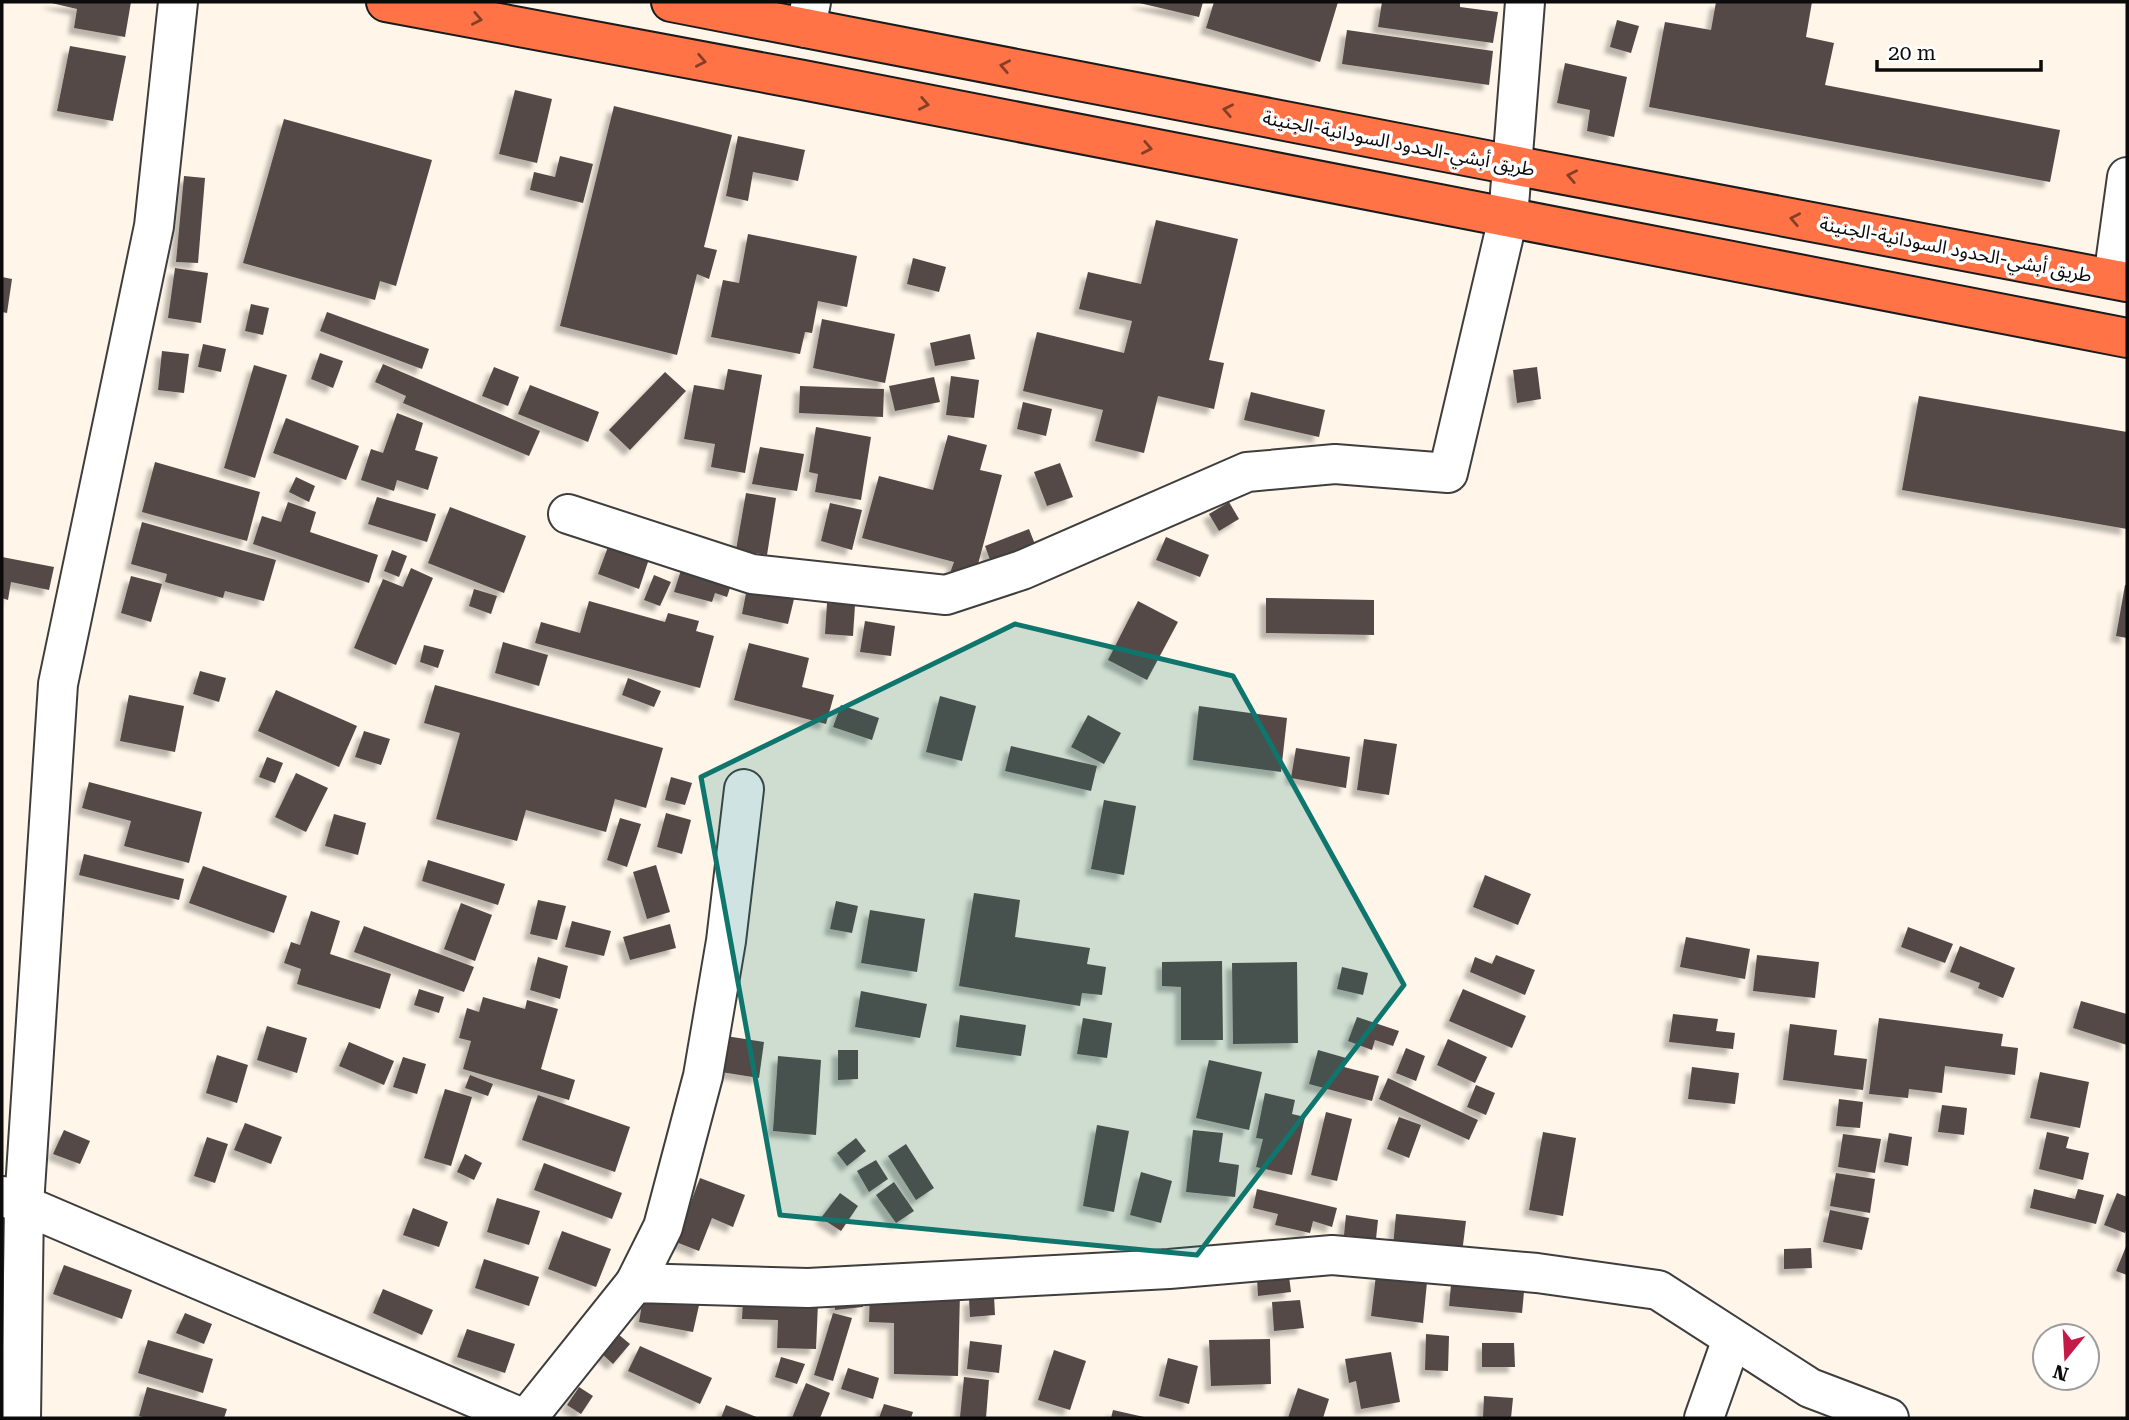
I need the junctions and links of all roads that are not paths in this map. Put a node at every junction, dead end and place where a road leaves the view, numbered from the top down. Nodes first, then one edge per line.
1 (178, 2) edge
2 (386, 2) edge
3 (671, 2) edge
4 (1525, 2) edge
5 (808, 15) edge
6 (1513, 165) junction
7 (2127, 177) edge
8 (1508, 219) junction
9 (2120, 280) edge
10 (2127, 338) edge
11 (568, 514) dead end
12 (744, 789) dead end
13 (13, 1200) edge
14 (635, 1283) junction
15 (1732, 1339) junction
16 (468, 1407) edge
17 (22, 1418) edge
18 (525, 1418) edge
19 (1704, 1418) edge
20 (1889, 1418) edge

1 - 13 street
2 -> 8 highway
3 - 5 highway, طريق أبشي-الحدود السودانية-الجنينة
4 - 6 street
6 -> 5 highway, طريق أبشي-الحدود السودانية-الجنينة
6 - 8 street
9 -> 6 highway, طريق أبشي-الحدود السودانية-الجنينة
7 - 9 street
8 - 10 highway
8 - 11 street
12 - 14 street
13 - 16 street
13 - 17 street
14 - 15 street
14 - 18 street
15 - 19 street
15 - 20 street
16 - 18 street

